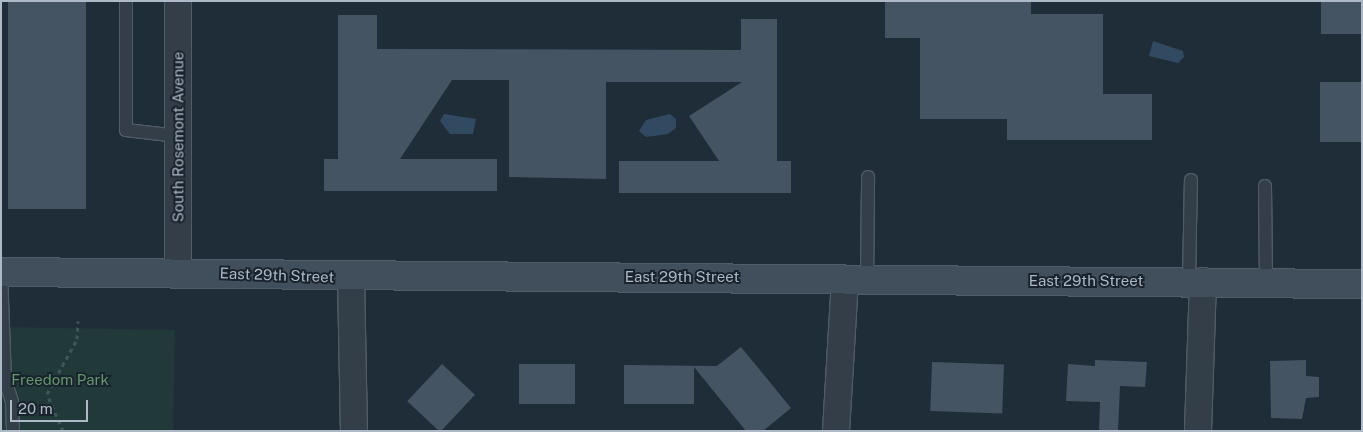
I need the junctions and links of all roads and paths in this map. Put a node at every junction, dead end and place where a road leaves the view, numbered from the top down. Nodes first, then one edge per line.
1 (126, 1) edge
2 (178, 1) edge
3 (178, 136) junction
4 (868, 178) dead end
5 (1191, 180) dead end
6 (1265, 186) dead end
7 (1, 272) edge
8 (178, 272) junction
9 (351, 277) junction
10 (856, 281) junction
11 (1196, 282) junction
12 (1266, 283) junction
13 (1362, 284) edge
14 (78, 321) dead end
15 (13, 431) edge
16 (63, 431) edge
17 (354, 431) edge
18 (836, 431) edge
19 (1198, 431) edge

1 - 3 lane
2 - 3 street, South Rosemont Avenue
3 - 8 street, South Rosemont Avenue
4 - 10 lane
5 - 11 lane
6 - 12 lane
7 - 8 street, East 29th Street
7 - 15 lane
8 - 9 street, East 29th Street
9 - 10 street, East 29th Street
9 - 17 street
10 - 11 street, East 29th Street
10 - 18 street
11 - 12 street, East 29th Street
11 - 19 street
12 - 13 street, East 29th Street
14 - 16 path

